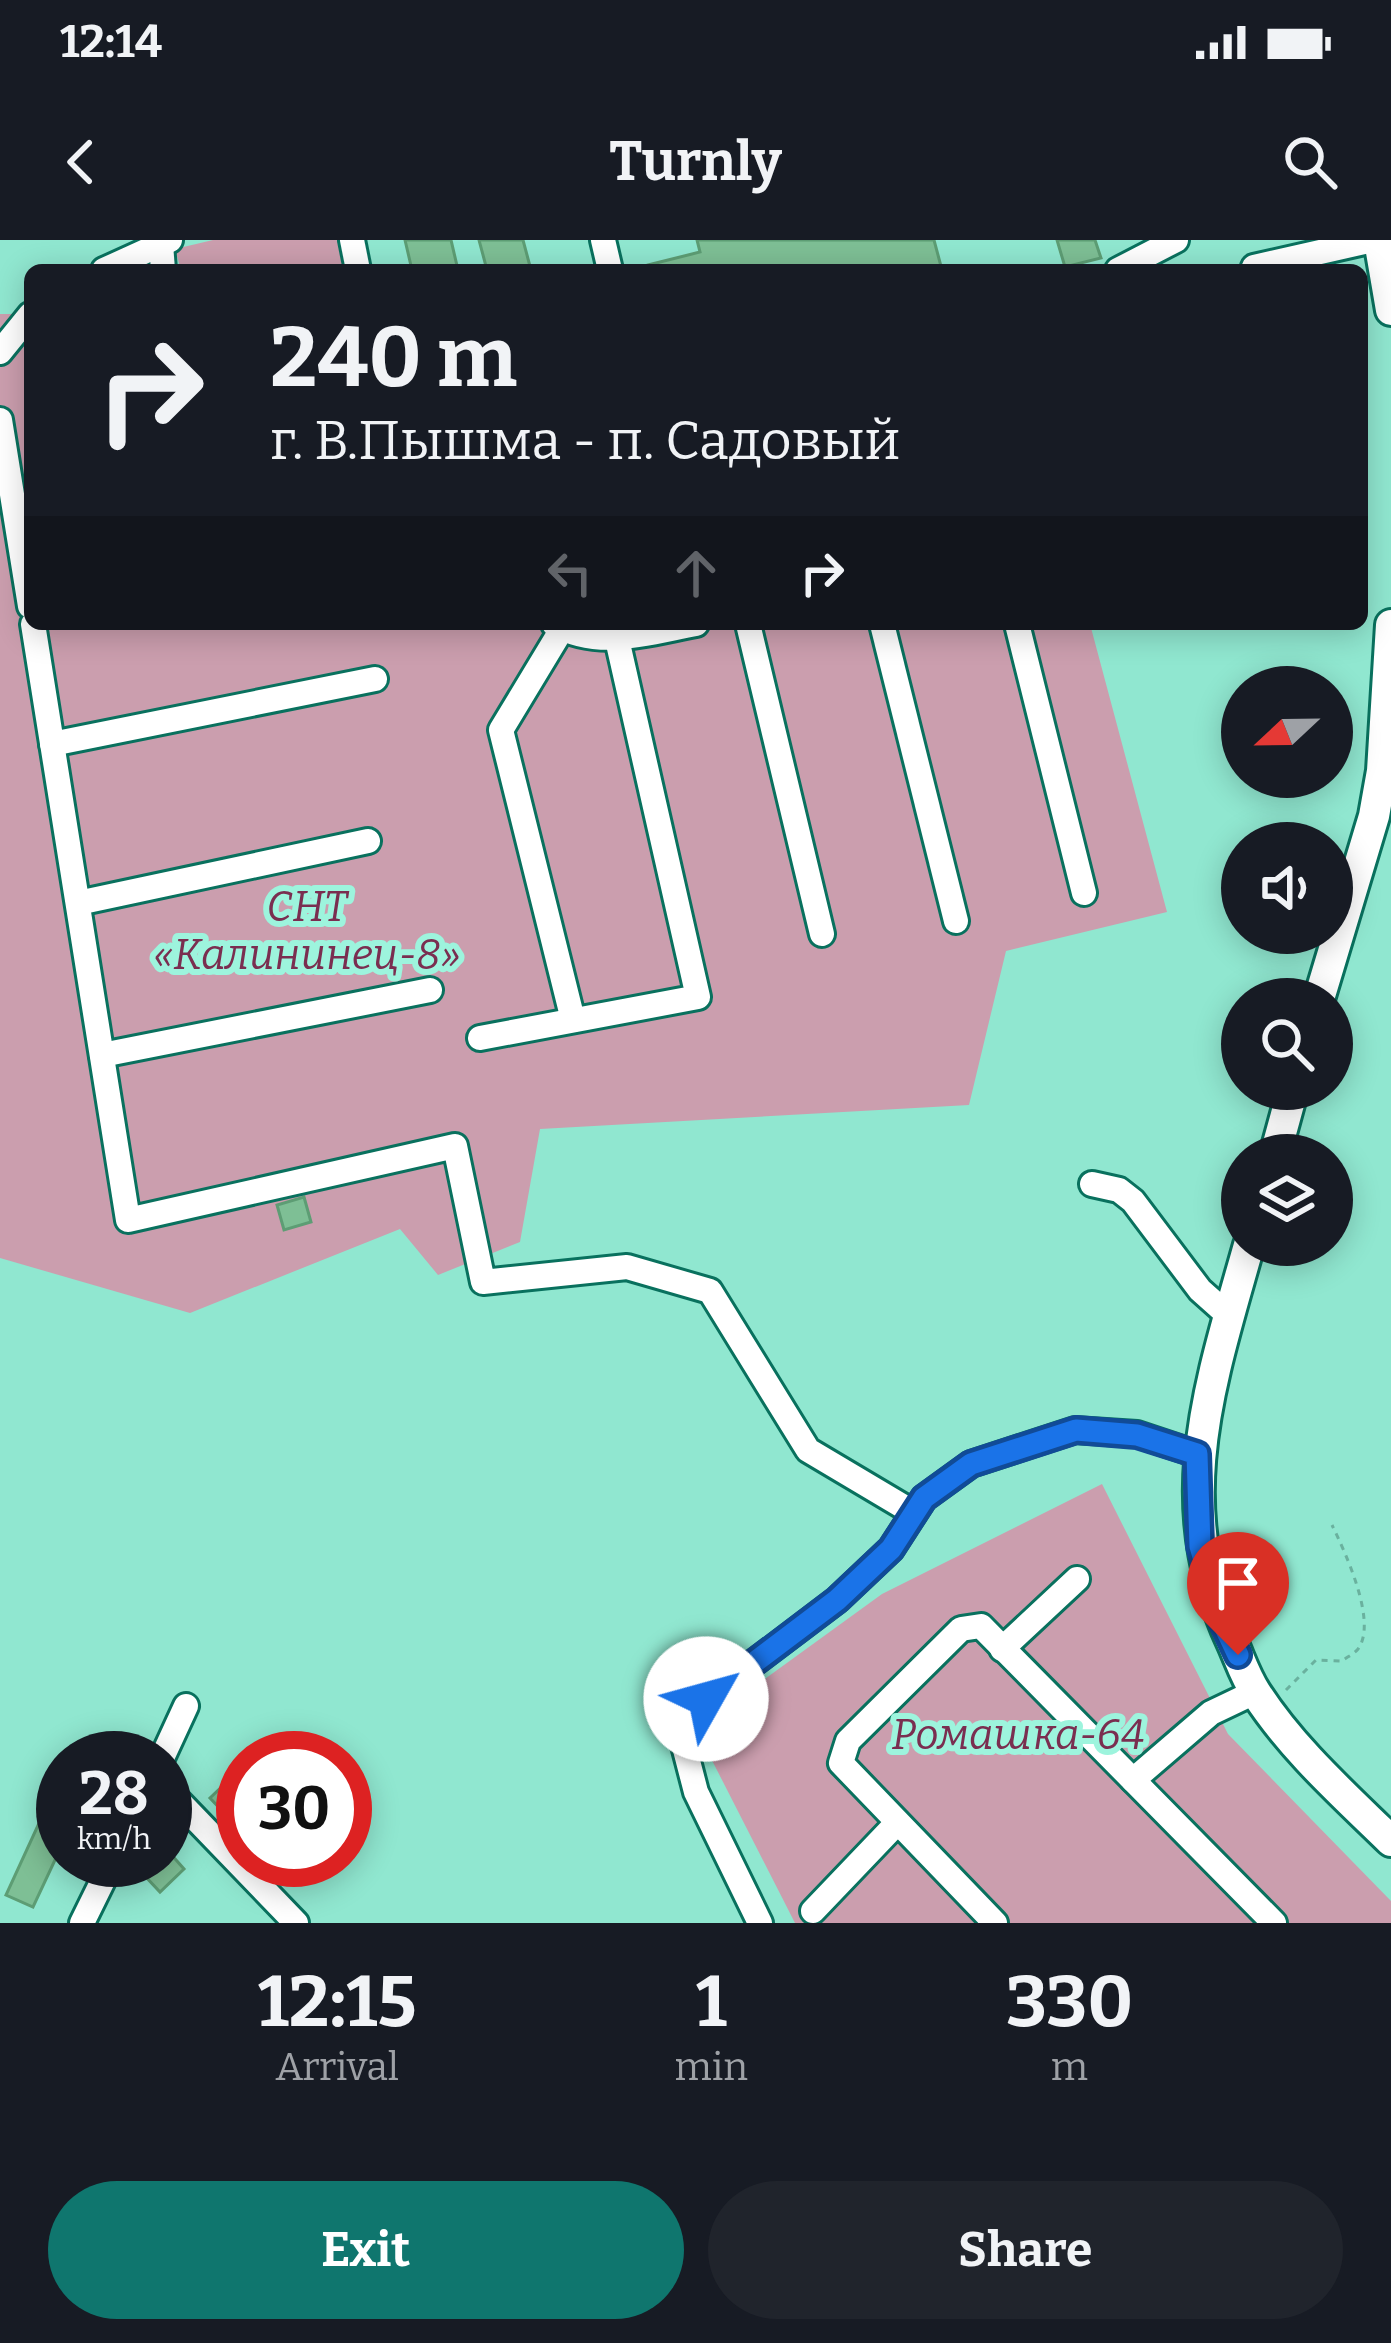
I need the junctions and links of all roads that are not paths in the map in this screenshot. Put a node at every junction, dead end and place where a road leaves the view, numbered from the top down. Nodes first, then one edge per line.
1 (1175, 240) edge
2 (1376, 240) edge
3 (165, 242) edge
4 (117, 264) edge
5 (1129, 264) edge
6 (1268, 264) edge
7 (1391, 310) edge
8 (24, 322) edge
9 (0, 352) edge
10 (0, 420) edge
11 (19, 470) edge
12 (24, 532) edge
13 (1391, 625) edge
14 (34, 630) edge
15 (556, 630) edge
16 (568, 630) edge
17 (664, 630) edge
18 (749, 630) edge
19 (883, 630) edge
20 (1018, 630) edge
21 (617, 639) junction
22 (375, 679) dead end
23 (52, 744) junction
24 (1388, 747) edge
25 (368, 841) dead end
26 (1084, 893) dead end
27 (78, 903) junction
28 (956, 921) dead end
29 (822, 934) dead end
30 (1325, 978) edge
31 (430, 990) dead end
32 (573, 1020) junction
33 (480, 1039) dead end
34 (102, 1055) junction
35 (1092, 1184) dead end
36 (1243, 1266) edge
37 (1228, 1315) junction
38 (1197, 1454) junction
39 (914, 1513) junction
40 (1077, 1579) dead end
41 (1002, 1649) junction
42 (1261, 1700) junction
43 (186, 1706) dead end
44 (174, 1731) edge
45 (1133, 1780) junction
46 (192, 1815) edge
47 (897, 1823) junction
48 (1391, 1841) edge
49 (99, 1887) edge
50 (813, 1911) dead end
51 (82, 1923) edge
52 (296, 1923) edge
53 (760, 1923) edge
54 (995, 1923) edge
55 (1274, 1923) edge

1 - 5 street
2 - 6 street
2 - 7 main road
3 - 4 street
8 - 9 street
10 - 11 street
11 - 12 street
13 - 24 main road
14 - 23 street
15 - 32 street
16 - 21 street
17 - 21 street
18 - 29 street
19 - 28 street
20 - 26 street
21 - 32 street
22 - 23 street
23 - 27 street
24 - 30 main road
25 - 27 street
27 - 34 street
31 - 34 street
32 - 33 street
34 - 39 street
35 - 37 street
36 - 37 main road
37 - 38 main road
38 - 39 street
38 - 42 main road
39 - 53 street
40 - 41 street
41 - 45 street
41 - 47 street
42 - 45 street
42 - 48 main road
43 - 44 street
45 - 55 street
46 - 52 street
47 - 50 street
47 - 54 street
49 - 51 street

